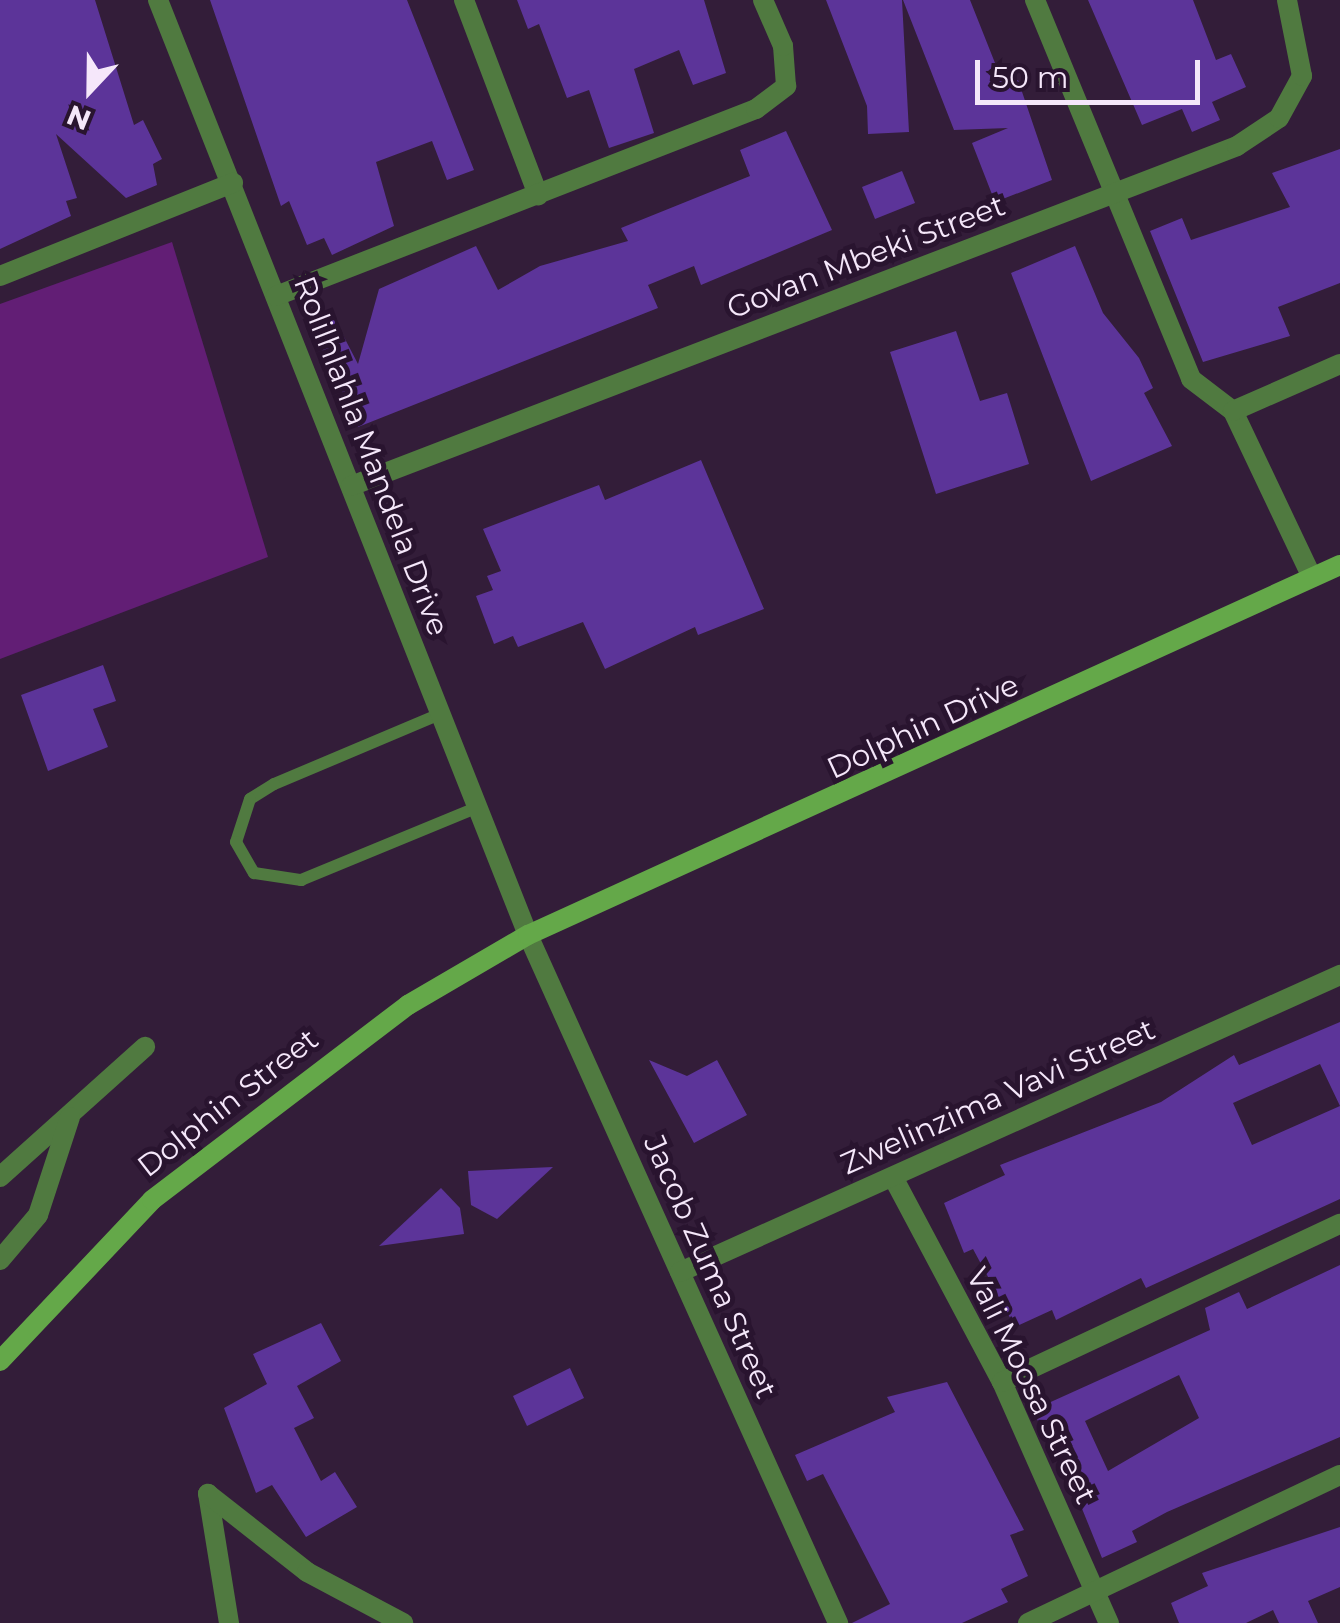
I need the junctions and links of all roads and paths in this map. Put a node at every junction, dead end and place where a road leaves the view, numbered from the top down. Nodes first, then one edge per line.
1 (158, 0) edge
2 (464, 0) edge
3 (762, 0) edge
4 (1035, 0) edge
5 (1287, 0) edge
6 (233, 184) junction
7 (1114, 194) junction
8 (538, 195) junction
9 (0, 276) edge
10 (276, 296) junction
11 (1340, 364) edge
12 (1233, 411) junction
13 (352, 486) junction
14 (1340, 565) edge
15 (1312, 577) junction
16 (440, 714) junction
17 (478, 807) junction
18 (528, 935) junction
19 (1340, 975) edge
20 (145, 1047) dead end
21 (70, 1115) junction
22 (0, 1177) edge
23 (894, 1179) junction
24 (1340, 1224) edge
25 (0, 1260) edge
26 (680, 1272) junction
27 (0, 1360) edge
28 (1002, 1382) junction
29 (1340, 1475) edge
30 (1094, 1593) junction
31 (229, 1623) edge
32 (403, 1623) edge
33 (838, 1623) edge
34 (1028, 1623) edge
35 (1109, 1623) edge

1 - 6 street, Rolilhlahla Mandela Drive
2 - 8 street
3 - 8 street
4 - 7 street
5 - 7 street, Govan Mbeki Street
6 - 9 street
6 - 10 street, Rolilhlahla Mandela Drive
7 - 12 street
7 - 13 street, Govan Mbeki Street
8 - 10 street
10 - 13 street, Rolilhlahla Mandela Drive
11 - 12 street
12 - 15 street
13 - 16 street, Rolilhlahla Mandela Drive
14 - 15 street, Dolphin Drive
15 - 18 street, Dolphin Drive
16 - 17 street, Rolilhlahla Mandela Drive
16 - 17 lane
17 - 18 street, Rolilhlahla Mandela Drive
18 - 26 street, Jacob Zuma Street
18 - 27 street, Dolphin Street
19 - 23 street, Zwelinzima Vavi Street
20 - 21 street
21 - 22 street
21 - 25 street
23 - 26 street, Zwelinzima Vavi Street
23 - 28 street, Vali Moosa Street
24 - 28 street
26 - 33 street, Jacob Zuma Street
28 - 30 street, Vali Moosa Street
29 - 30 street
30 - 34 street
30 - 35 street, Vali Moosa Street
31 - 32 street

